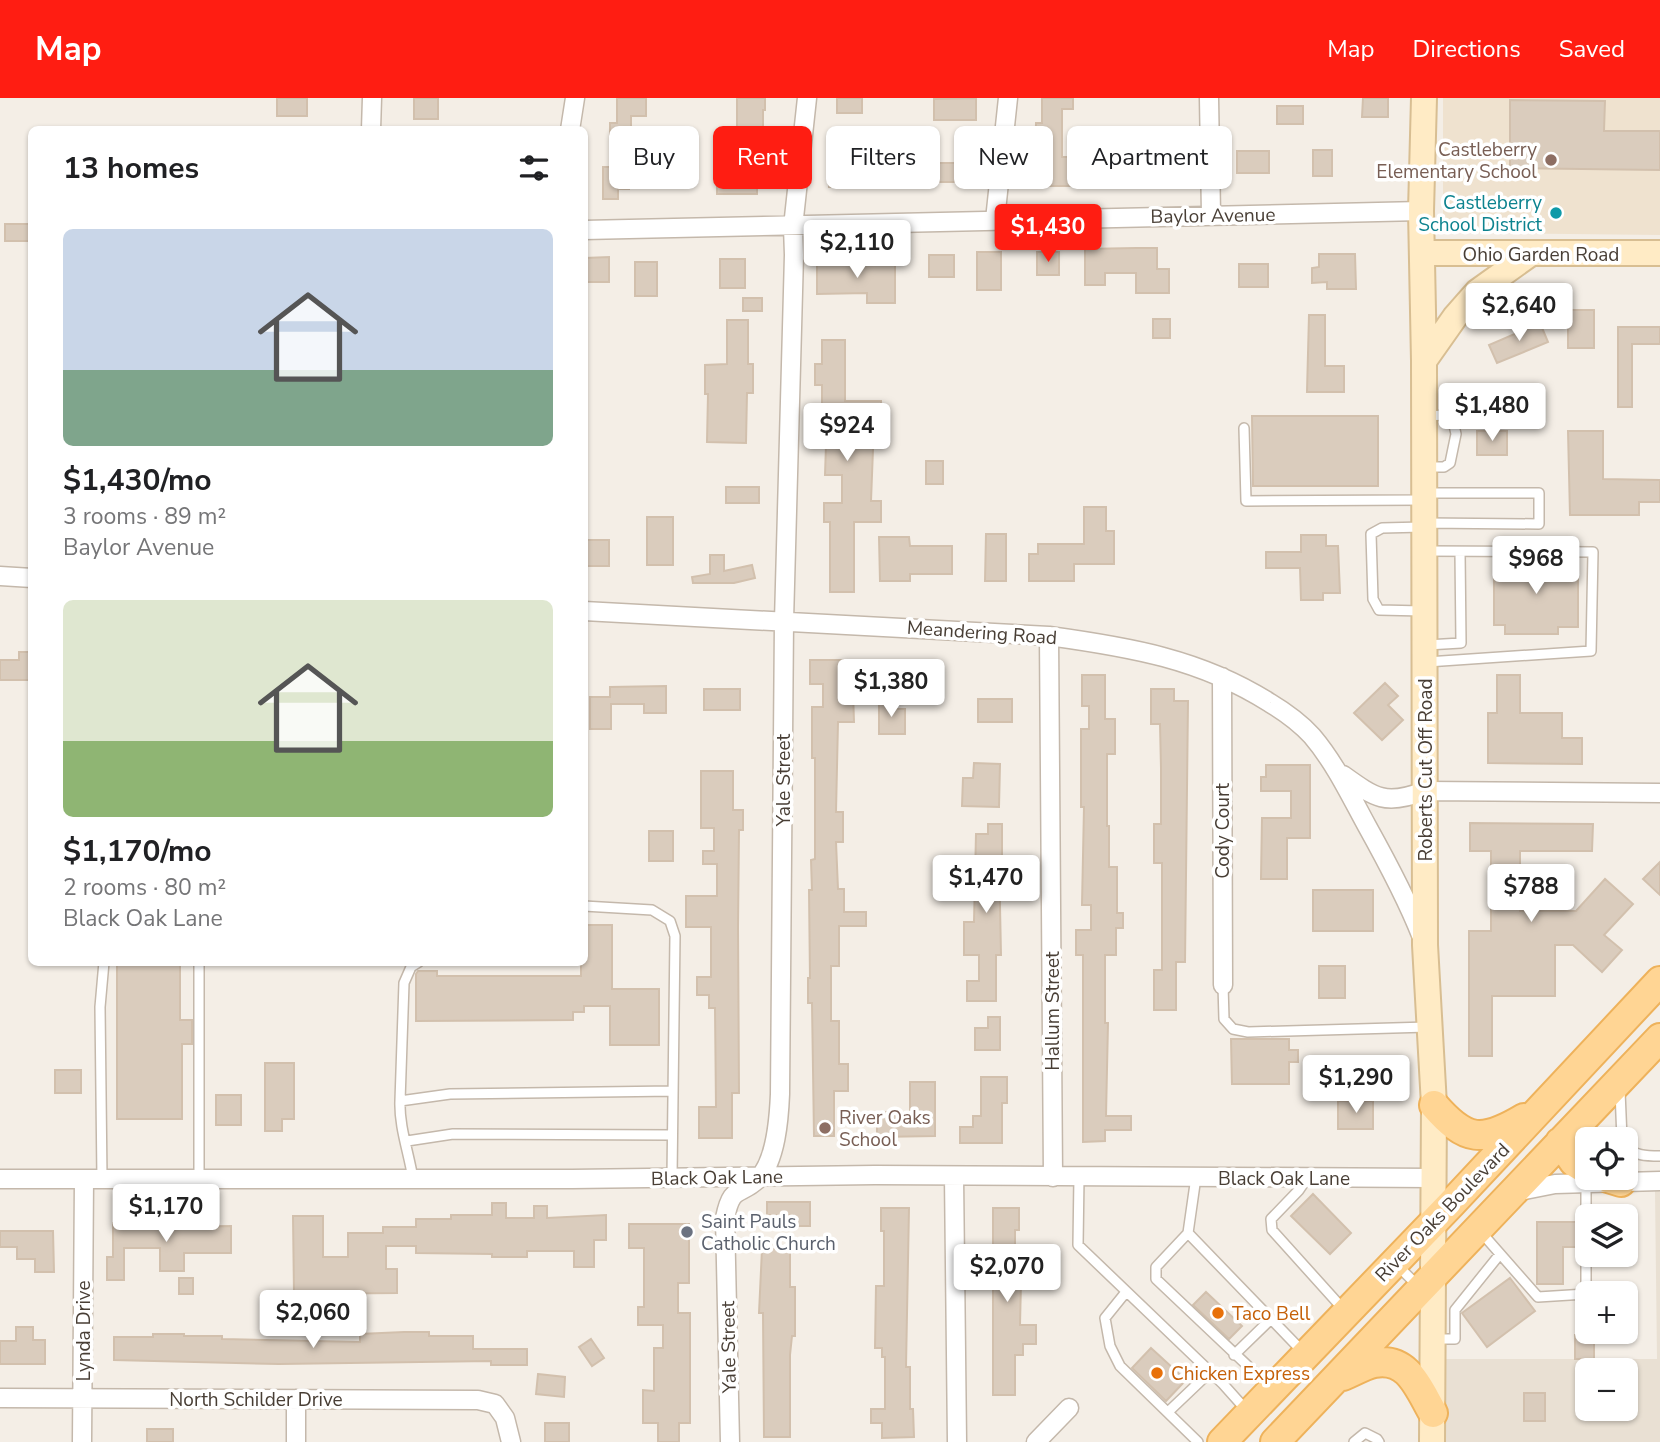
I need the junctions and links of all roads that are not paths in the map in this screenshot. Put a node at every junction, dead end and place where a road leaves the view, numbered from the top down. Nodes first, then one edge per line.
1 (372, 98) edge
2 (575, 98) edge
3 (807, 98) edge
4 (1008, 98) edge
5 (1209, 98) edge
6 (1424, 98) edge
7 (371, 126) edge
8 (571, 126) edge
9 (1421, 211) junction
10 (1211, 214) junction
11 (995, 220) junction
12 (793, 227) junction
13 (588, 230) edge
14 (1422, 253) junction
15 (1660, 253) edge
16 (1530, 254) junction
17 (1424, 361) junction
18 (1244, 428) dead end
19 (1424, 519) junction
20 (1460, 552) junction
21 (0, 576) edge
22 (28, 578) edge
23 (588, 611) edge
24 (1425, 611) junction
25 (784, 621) junction
26 (1049, 636) junction
27 (1425, 653) junction
28 (1222, 677) junction
29 (1338, 771) junction
30 (1424, 791) junction
31 (1660, 793) edge
32 (588, 906) edge
33 (1425, 945) junction
34 (104, 966) edge
35 (199, 966) edge
36 (413, 966) edge
37 (1660, 981) edge
38 (1223, 985) joint
39 (1429, 1027) junction
40 (1660, 1038) edge
41 (1592, 1053) junction
42 (1620, 1079) junction
43 (673, 1091) junction
44 (400, 1101) junction
45 (1434, 1105) junction
46 (1544, 1105) junction
47 (1622, 1127) edge
48 (673, 1135) junction
49 (407, 1142) junction
50 (1560, 1142) junction
51 (1638, 1154) edge
52 (1660, 1156) edge
53 (1575, 1163) edge
54 (761, 1176) junction
55 (954, 1176) junction
56 (672, 1177) junction
57 (1053, 1177) junction
58 (1079, 1177) junction
59 (1196, 1177) junction
60 (1307, 1178) junction
61 (1434, 1178) junction
62 (0, 1179) edge
63 (93, 1179) junction
64 (199, 1179) junction
65 (413, 1179) junction
66 (1638, 1180) edge
67 (1575, 1181) edge
68 (1660, 1181) edge
69 (1599, 1190) edge
70 (1512, 1192) junction
71 (1434, 1221) junction
72 (1477, 1227) junction
73 (1188, 1233) junction
74 (1500, 1254) junction
75 (1394, 1261) junction
76 (1427, 1281) junction
77 (1126, 1292) junction
78 (1346, 1312) junction
79 (1271, 1319) junction
80 (1432, 1339) junction
81 (1234, 1355) junction
82 (1306, 1355) junction
83 (1210, 1372) junction
84 (1334, 1379) junction
85 (1273, 1390) junction
86 (0, 1398) edge
87 (83, 1398) junction
88 (296, 1399) junction
89 (1069, 1408) dead end
90 (1168, 1412) junction
91 (1249, 1413) junction
92 (1433, 1413) junction
93 (82, 1442) edge
94 (296, 1442) edge
95 (511, 1442) edge
96 (730, 1442) edge
97 (957, 1442) edge
98 (1036, 1442) edge
99 (1198, 1442) edge
100 (1222, 1442) edge
101 (1275, 1442) edge
102 (1354, 1442) edge
103 (1379, 1442) edge
104 (1432, 1442) edge

1 - 7 street
2 - 8 street
3 - 12 street, Yale Street
4 - 11 street
5 - 10 street
6 - 9 street, Roberts Cut Off Road
9 - 10 street, Baylor Avenue
9 - 14 street, Roberts Cut Off Road
10 - 11 street, Baylor Avenue
11 - 12 street, Baylor Avenue
12 - 13 street, Baylor Avenue
12 - 25 street, Yale Street
14 - 16 street, Ohio Garden Road
14 - 17 street, Roberts Cut Off Road
15 - 16 street, Ohio Garden Road
16 - 17 street
17 - 19 street, Roberts Cut Off Road
18 - 19 lane
19 - 19 lane
19 - 20 lane
19 - 24 street, Roberts Cut Off Road
19 - 24 lane
20 - 27 lane
20 - 27 lane
21 - 22 street
23 - 25 street, Meandering Road
24 - 27 street, Roberts Cut Off Road
25 - 26 street, Meandering Road
25 - 54 street, Yale Street
26 - 28 street, Meandering Road
26 - 57 street, Hallum Street
27 - 30 street, Roberts Cut Off Road
28 - 29 street, Meandering Road
28 - 38 street, Cody Court
29 - 30 street, Meandering Road
29 - 33 street, Meandering Road
30 - 31 street, Meandering Road
30 - 33 street, Roberts Cut Off Road
32 - 43 lane
33 - 39 street, Roberts Cut Off Road
34 - 63 lane
35 - 64 lane
36 - 44 lane
37 - 41 main road, River Oaks Boulevard
38 - 39 lane
39 - 45 street, Roberts Cut Off Road
40 - 42 main road, River Oaks Boulevard
41 - 42 main road
41 - 46 main road, River Oaks Boulevard
42 - 47 lane
42 - 50 main road, River Oaks Boulevard
43 - 44 lane
43 - 48 lane
44 - 49 lane
45 - 46 main road
45 - 61 street, Roberts Cut Off Road
46 - 71 main road, River Oaks Boulevard
48 - 49 lane
48 - 56 lane
49 - 65 lane
50 - 53 main road
50 - 70 main road, River Oaks Boulevard
51 - 52 lane
54 - 55 street, Black Oak Lane
54 - 56 street, Black Oak Lane
54 - 96 street, Yale Street
55 - 57 street, Black Oak Lane
55 - 97 street
56 - 65 street, Black Oak Lane
57 - 58 street, Black Oak Lane
58 - 59 street, Black Oak Lane
58 - 77 lane
59 - 60 street, Black Oak Lane
59 - 73 lane
60 - 61 street, Black Oak Lane
60 - 78 lane
61 - 71 street, Roberts Cut Off Road
62 - 63 street, Black Oak Lane
63 - 64 street, Black Oak Lane
63 - 87 street, Lynda Drive
64 - 65 street, Black Oak Lane
66 - 68 street
67 - 70 street
69 - 74 lane
70 - 72 main road, River Oaks Boulevard
71 - 75 main road, River Oaks Boulevard
71 - 76 street, Roberts Cut Off Road
72 - 74 lane
72 - 76 main road, River Oaks Boulevard
73 - 79 lane
73 - 81 lane
74 - 80 lane
75 - 76 lane
75 - 78 main road, River Oaks Boulevard
76 - 80 street, Roberts Cut Off Road
76 - 84 main road, River Oaks Boulevard
77 - 83 lane
77 - 90 lane
78 - 82 main road, River Oaks Boulevard
79 - 81 lane
79 - 82 lane
80 - 92 street, Roberts Cut Off Road
81 - 85 lane
82 - 85 main road, River Oaks Boulevard
83 - 90 lane
83 - 91 lane
84 - 92 main road
84 - 101 main road, River Oaks Boulevard
85 - 91 main road, River Oaks Boulevard
86 - 87 street, North Schilder Drive
87 - 88 street, North Schilder Drive
87 - 93 street, Lynda Drive
88 - 94 street
88 - 95 street, North Schilder Drive
89 - 98 street
90 - 99 lane
91 - 100 main road, River Oaks Boulevard
92 - 104 street, Roberts Cut Off Road
102 - 103 lane

